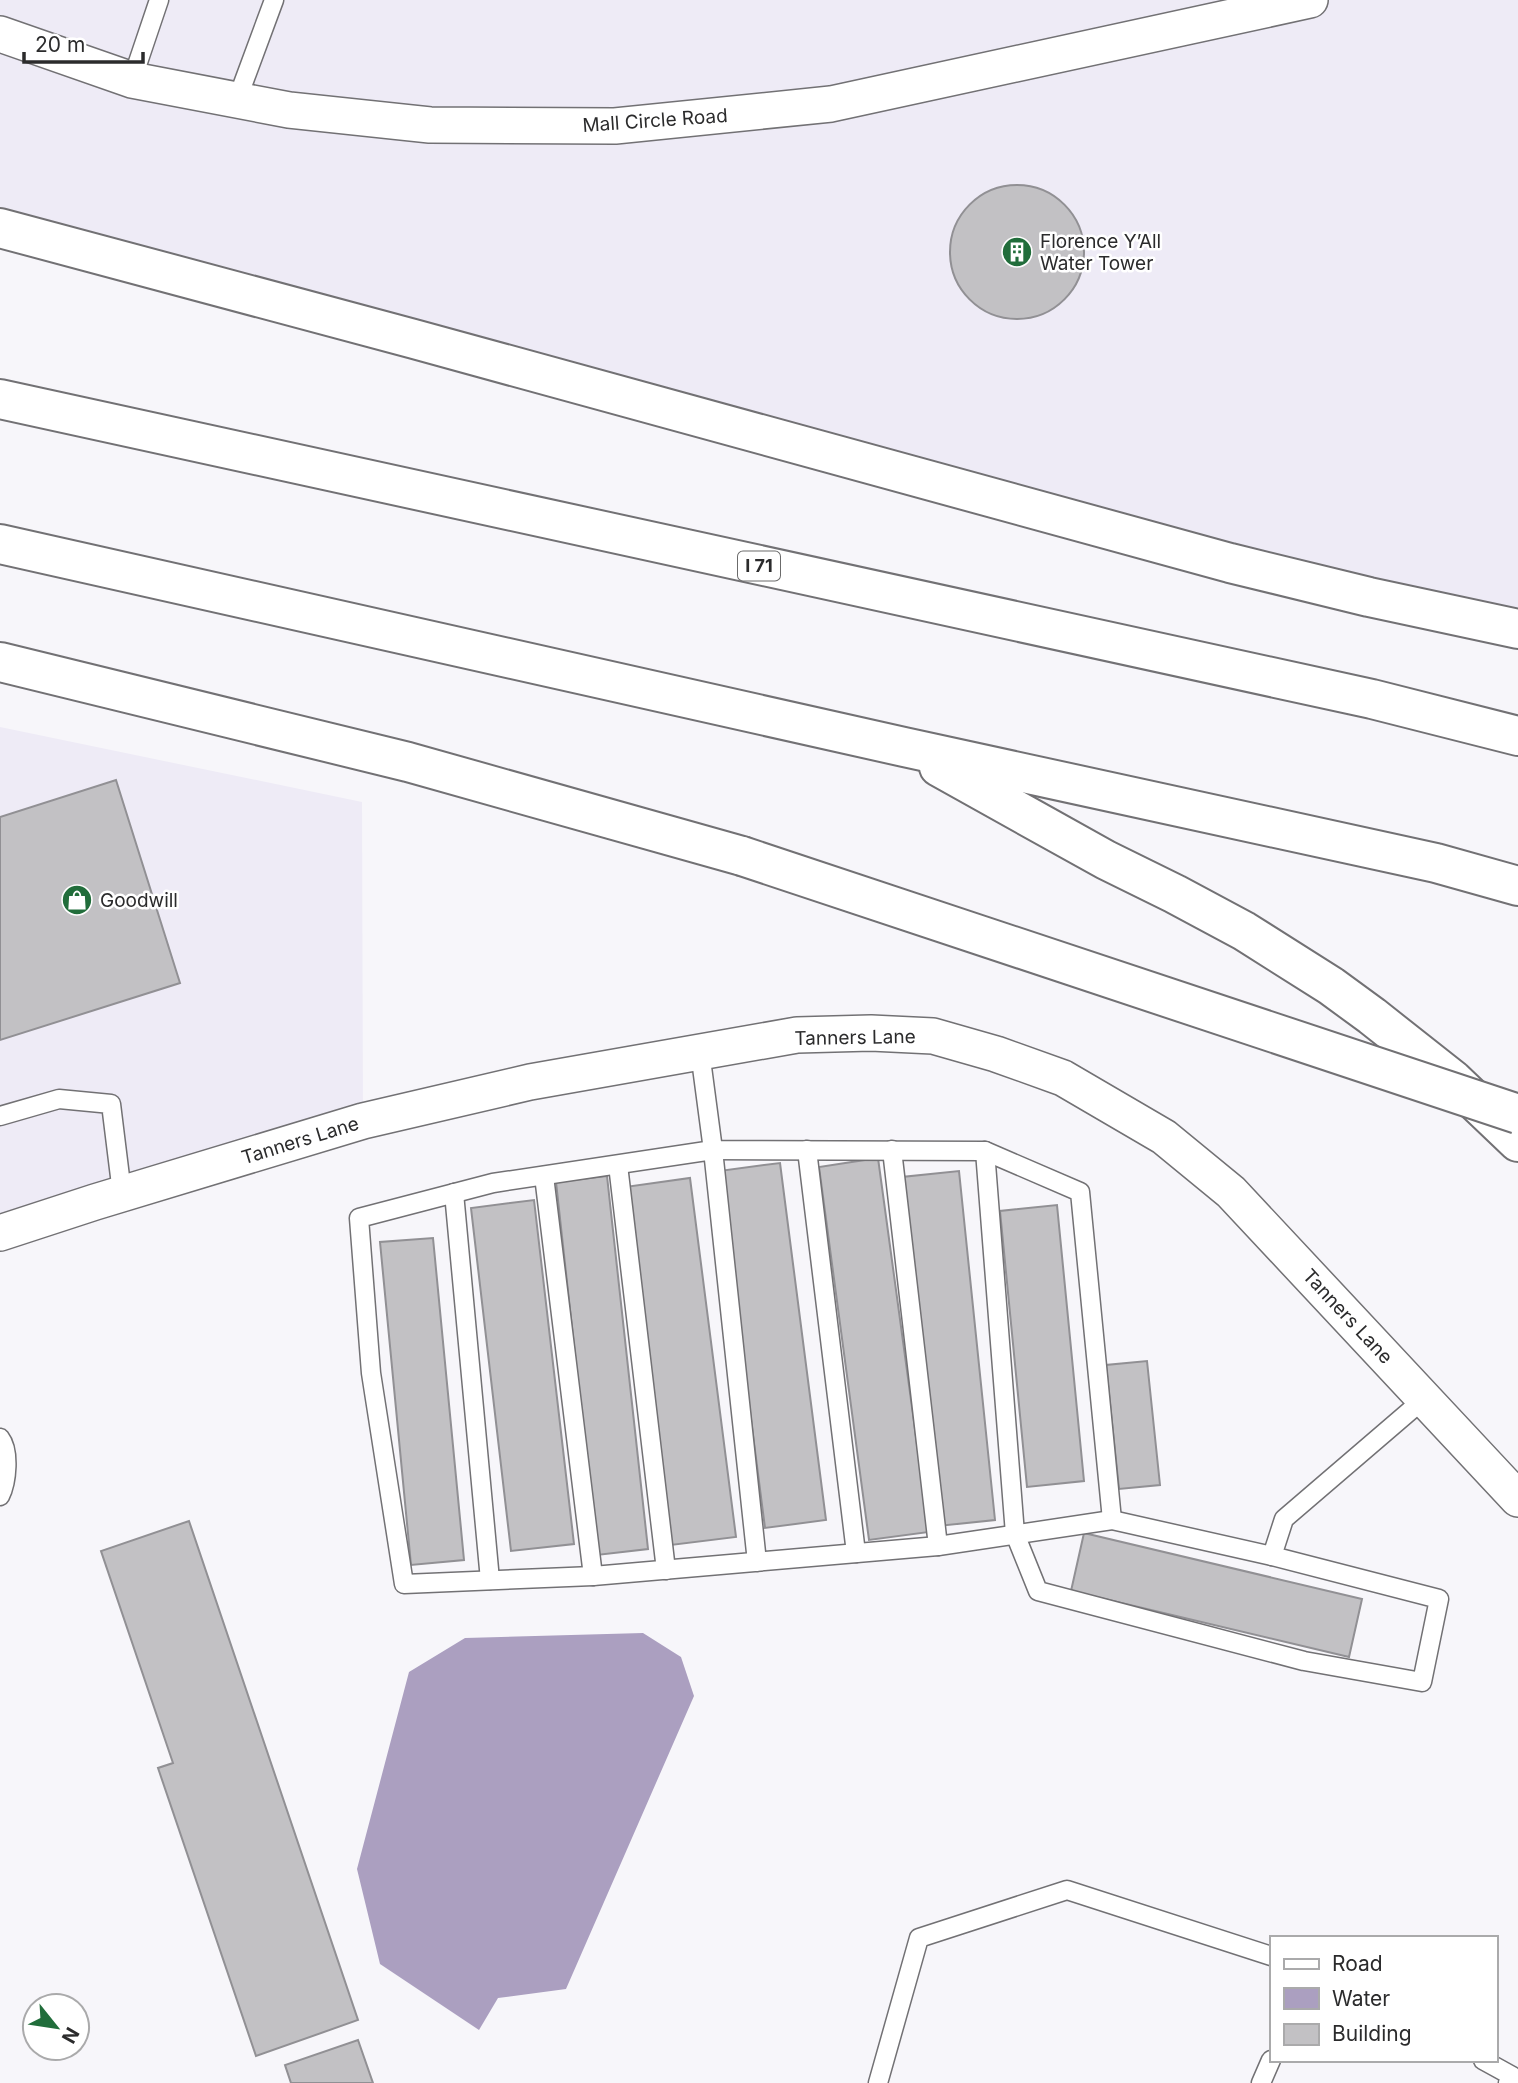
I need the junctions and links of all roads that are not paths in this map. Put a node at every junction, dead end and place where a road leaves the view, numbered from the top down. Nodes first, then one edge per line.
1 (159, 0) edge
2 (274, 0) edge
3 (1310, 0) edge
4 (0, 34) edge
5 (132, 80) junction
6 (237, 100) junction
7 (0, 229) edge
8 (0, 399) edge
9 (0, 544) edge
10 (1518, 629) edge
11 (0, 662) edge
12 (1518, 736) edge
13 (904, 747) junction
14 (1518, 886) edge
15 (700, 1052) junction
16 (1518, 1114) edge
17 (0, 1116) edge
18 (1518, 1142) edge
19 (713, 1150) junction
20 (807, 1150) junction
21 (892, 1150) junction
22 (985, 1151) junction
23 (618, 1165) junction
24 (544, 1176) junction
25 (454, 1193) junction
26 (122, 1194) junction
27 (0, 1233) edge
28 (1425, 1398) junction
29 (0, 1438) edge
30 (0, 1496) edge
31 (1518, 1499) edge
32 (1112, 1520) junction
33 (1015, 1534) junction
34 (938, 1546) junction
35 (856, 1553) junction
36 (1272, 1556) junction
37 (757, 1562) junction
38 (666, 1570) junction
39 (593, 1576) junction
40 (490, 1580) junction
41 (1270, 1956) edge
42 (1271, 2062) edge
43 (1486, 2062) edge
44 (1510, 2079) edge
45 (878, 2083) edge
46 (1261, 2083) edge

1 - 5 lane
2 - 6 lane
3 - 6 street, Mall Circle Road
4 - 5 street, Mall Circle Road
5 - 6 street, Mall Circle Road
7 - 10 highway
8 - 12 highway, I 71
9 - 13 highway
11 - 16 highway, bridge
13 - 14 highway
13 - 18 highway
15 - 19 lane
15 - 26 street, Tanners Lane
15 - 28 street, Tanners Lane
17 - 26 lane
19 - 20 lane
19 - 23 lane
19 - 37 lane
20 - 21 lane
20 - 35 lane
21 - 22 lane
21 - 34 lane
22 - 32 lane
22 - 33 lane
23 - 24 lane
23 - 38 lane
24 - 25 lane
24 - 39 lane
25 - 40 lane
25 - 40 lane
26 - 27 street, Tanners Lane
28 - 31 street, Tanners Lane
28 - 36 lane
29 - 30 lane
32 - 33 lane
32 - 36 lane
33 - 34 lane
33 - 36 lane
34 - 35 lane
35 - 37 lane
37 - 38 lane
38 - 39 lane
39 - 40 lane
41 - 45 lane
42 - 46 lane
43 - 44 lane

